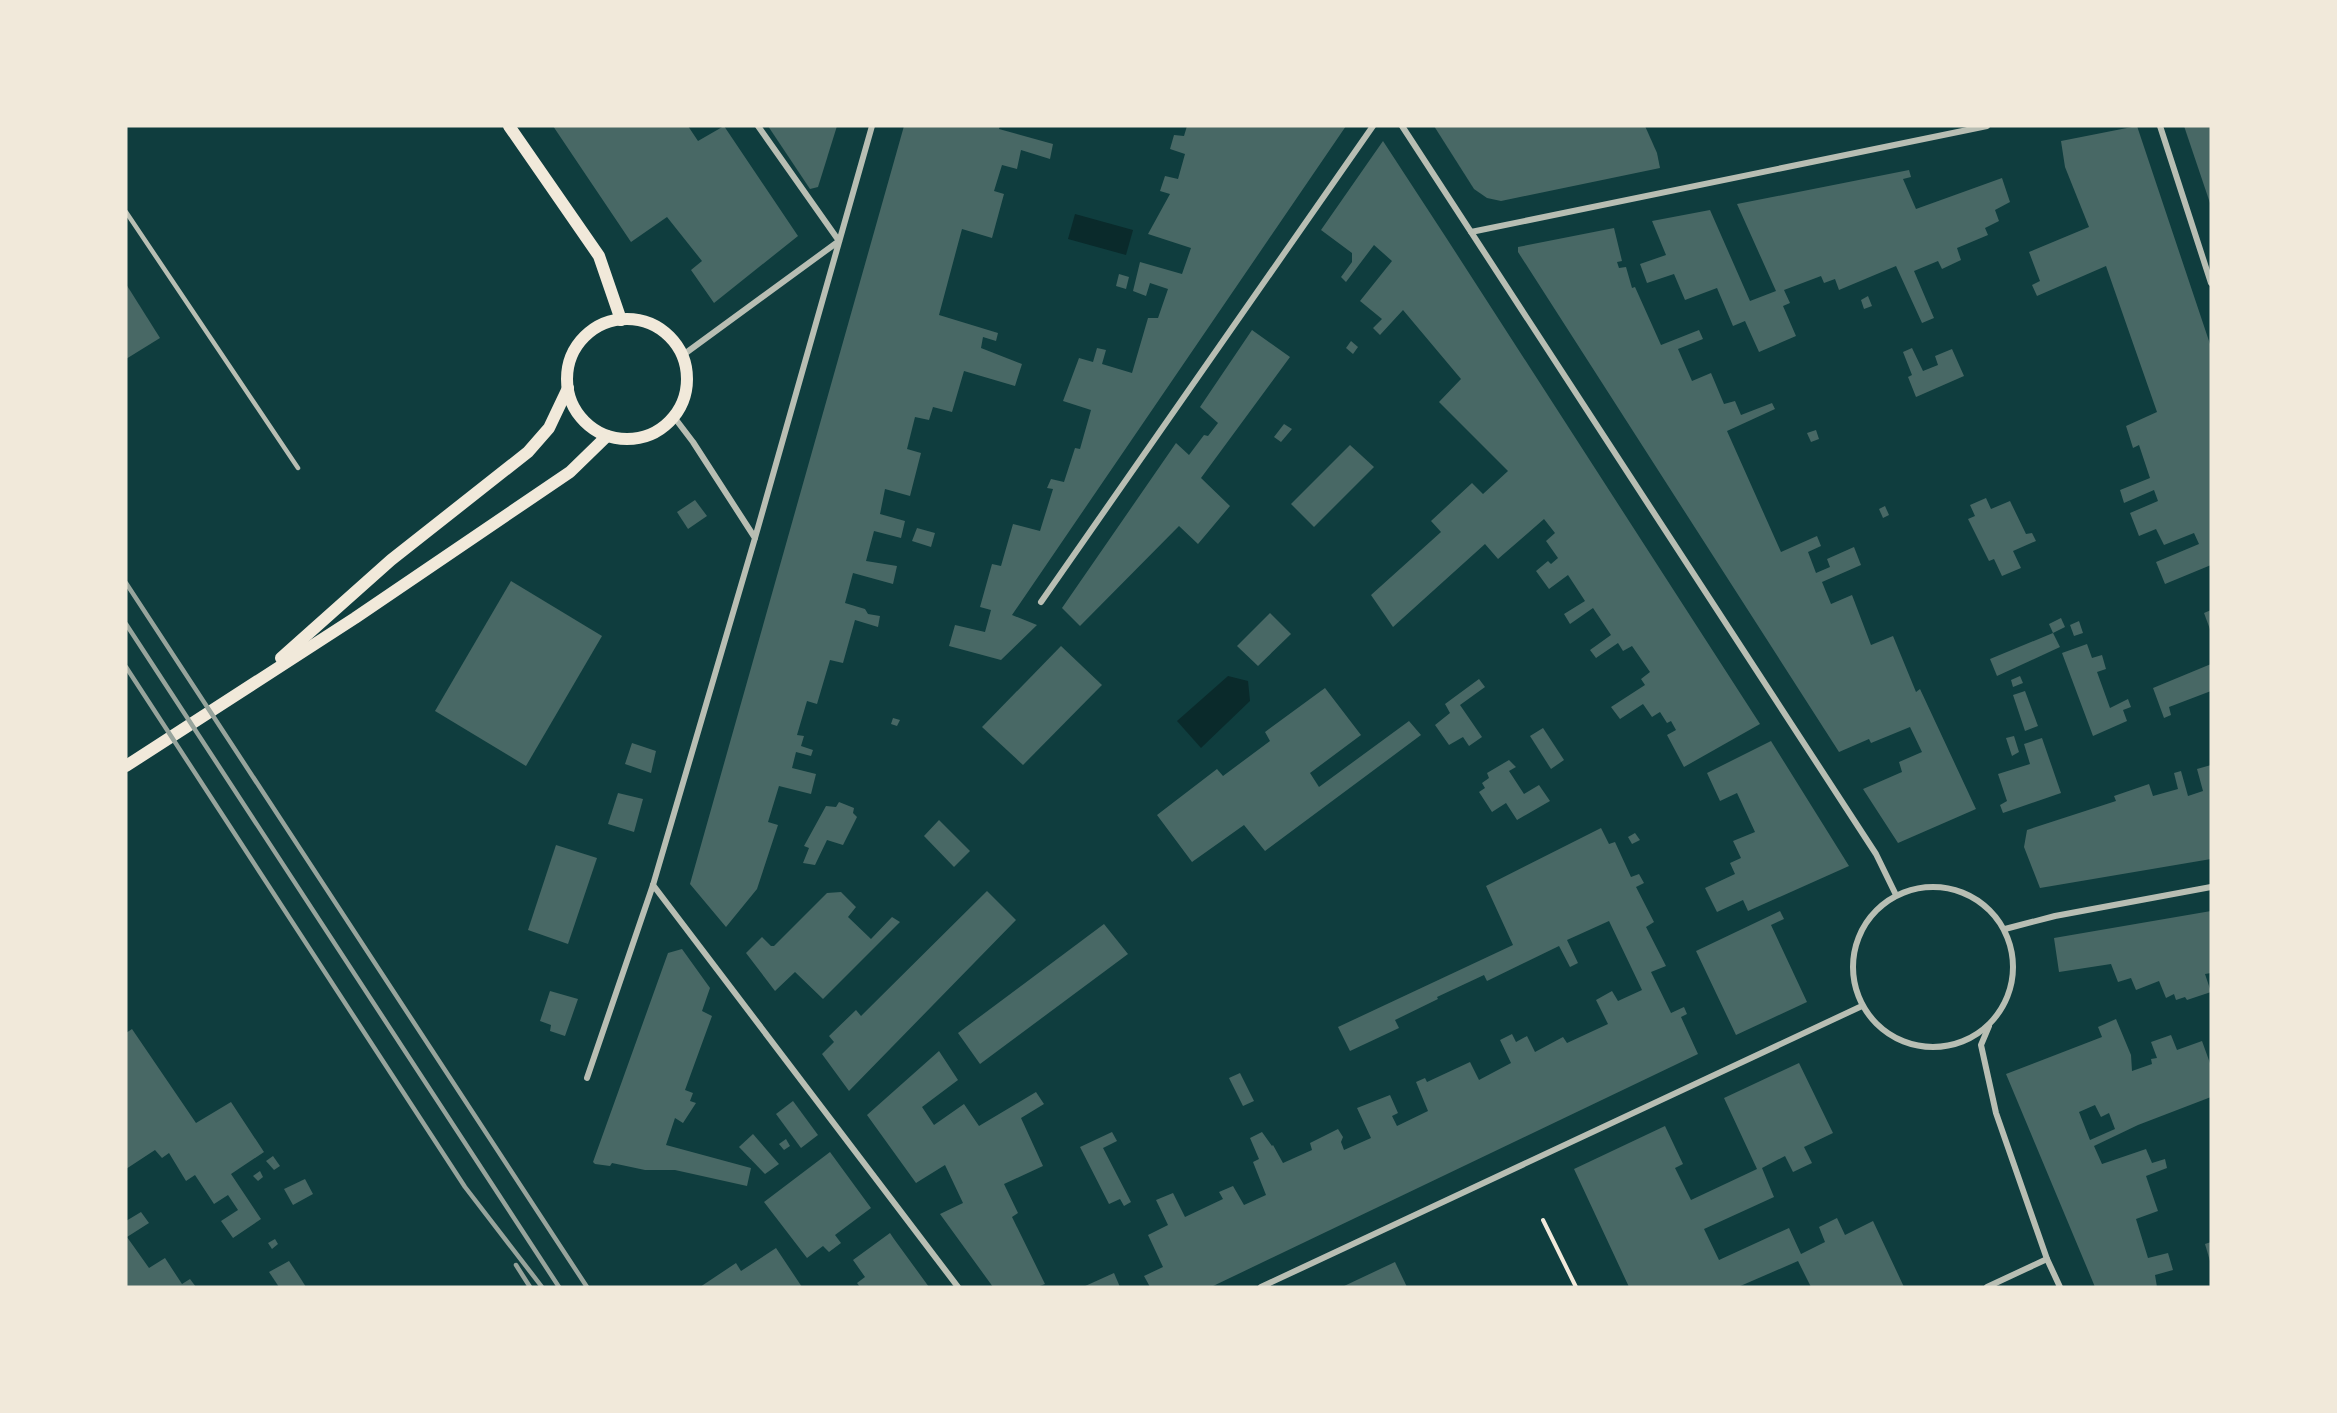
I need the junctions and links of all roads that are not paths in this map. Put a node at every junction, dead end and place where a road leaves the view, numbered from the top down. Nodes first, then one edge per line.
1 (509, 126) edge
2 (758, 126) edge
3 (872, 126) edge
4 (1373, 126) edge
5 (1401, 126) edge
6 (1987, 126) edge
7 (2160, 126) edge
8 (126, 212) edge
9 (1471, 232) junction
10 (839, 241) junction
11 (2211, 283) edge
12 (621, 320) junction
13 (683, 355) junction
14 (568, 388) junction
15 (674, 417) junction
16 (607, 436) junction
17 (298, 468) dead end
18 (755, 537) junction
19 (1041, 602) dead end
20 (254, 683) junction
21 (126, 766) edge
22 (653, 885) junction
23 (2211, 887) edge
24 (1896, 895) junction
25 (2005, 929) junction
26 (1862, 1006) junction
27 (1990, 1024) junction
28 (587, 1078) dead end
29 (2047, 1259) junction
30 (958, 1287) edge
31 (1261, 1287) edge
32 (1987, 1287) edge
33 (2060, 1287) edge

1 - 12 main road
2 - 10 street
3 - 10 street
4 - 19 street
5 - 9 street
6 - 9 street
7 - 11 street
8 - 17 lane
9 - 24 street
10 - 13 street
10 - 18 street
12 - 13 main road
12 - 14 main road
13 - 15 main road
14 - 16 main road
14 - 20 main road
15 - 16 main road
15 - 18 street
16 - 20 main road
18 - 22 street
20 - 21 main road
22 - 28 street
22 - 30 street
23 - 25 street
24 - 25 street
24 - 26 street
25 - 27 street
26 - 27 street
26 - 31 street
27 - 29 street
29 - 32 street
29 - 33 street

